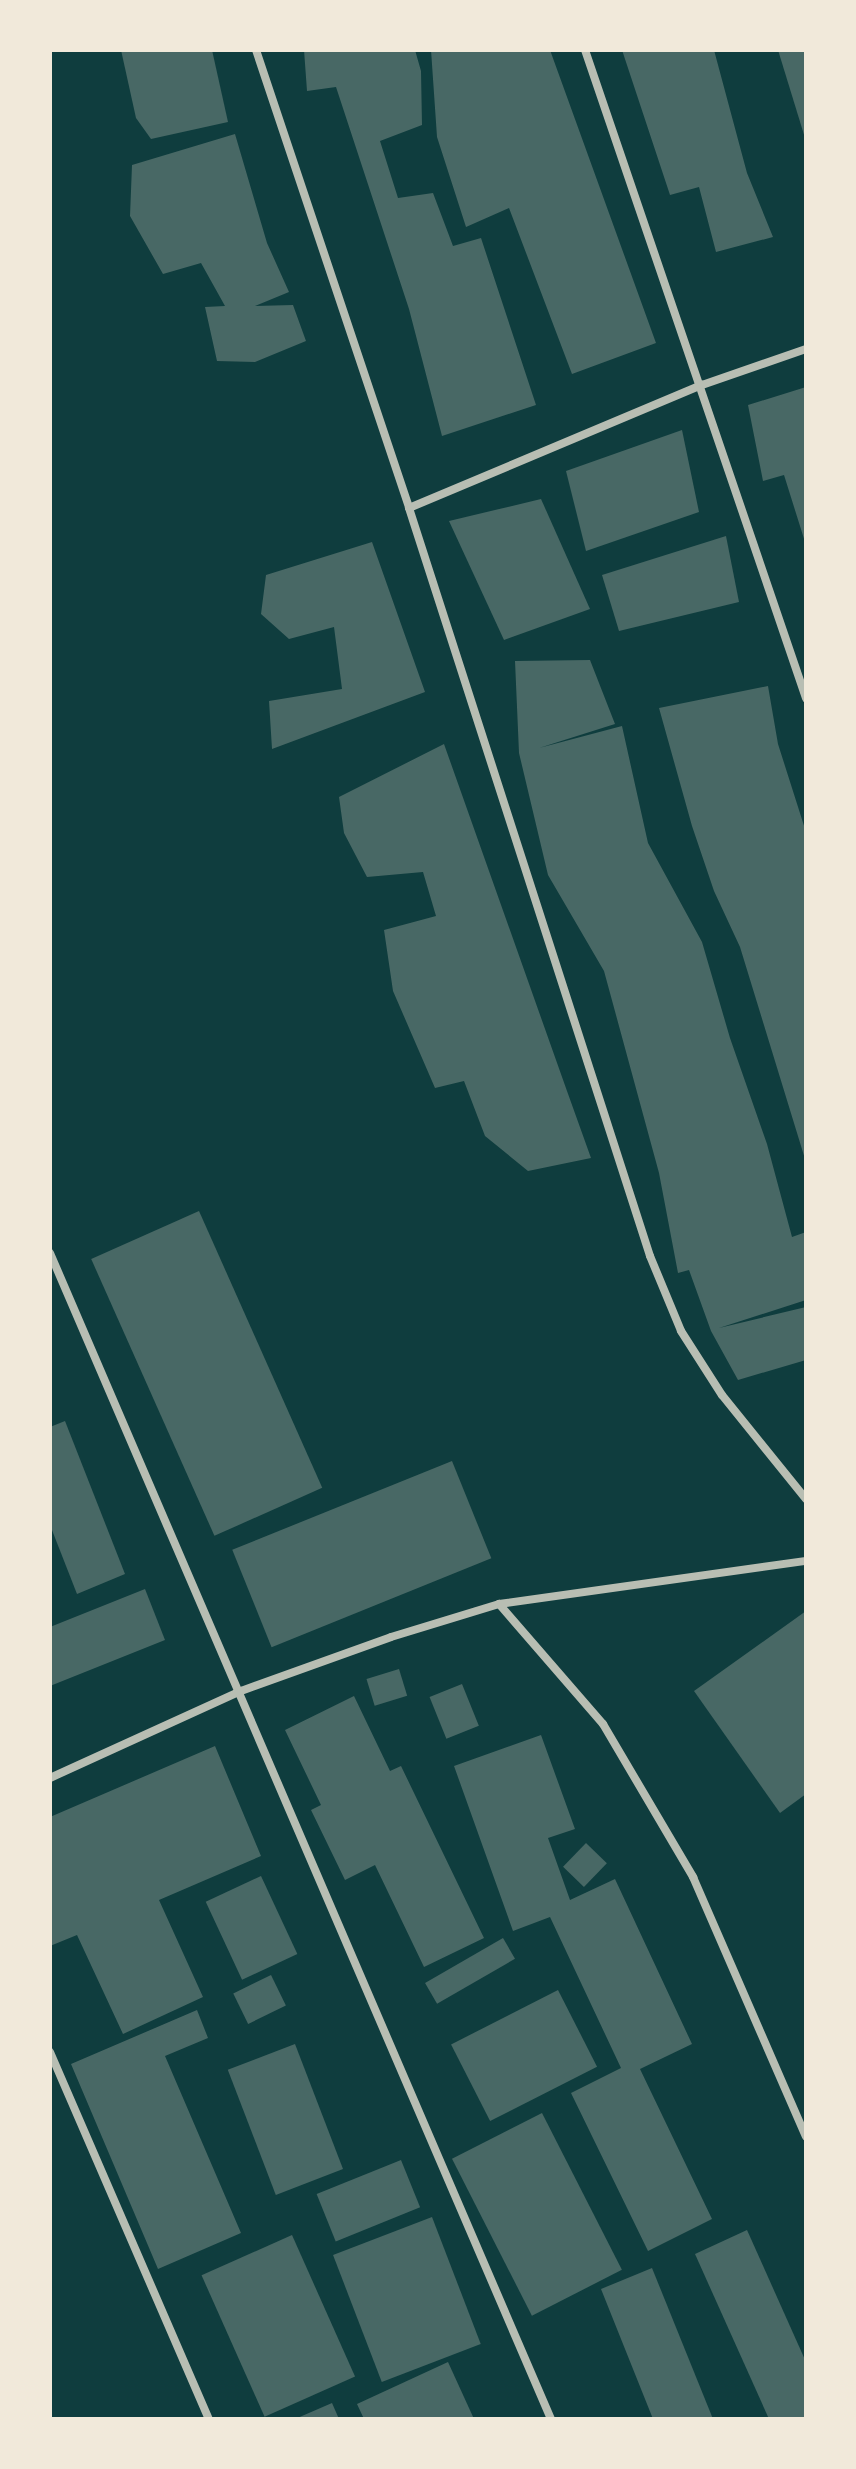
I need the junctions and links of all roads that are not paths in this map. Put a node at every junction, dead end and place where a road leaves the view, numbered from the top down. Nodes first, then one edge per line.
1 (256, 50) edge
2 (585, 50) edge
3 (806, 349) edge
4 (702, 385) junction
5 (409, 508) junction
6 (806, 698) edge
7 (50, 1253) edge
8 (806, 1499) edge
9 (806, 1561) edge
10 (499, 1604) junction
11 (241, 1691) junction
12 (50, 1778) edge
13 (50, 2052) edge
14 (806, 2137) edge
15 (209, 2419) edge
16 (551, 2419) edge

1 - 5 street
2 - 4 street
3 - 4 street
4 - 5 street
4 - 6 street
5 - 8 street
7 - 11 street
9 - 10 street
10 - 11 street
10 - 14 street
11 - 12 street
11 - 16 street
13 - 15 street

